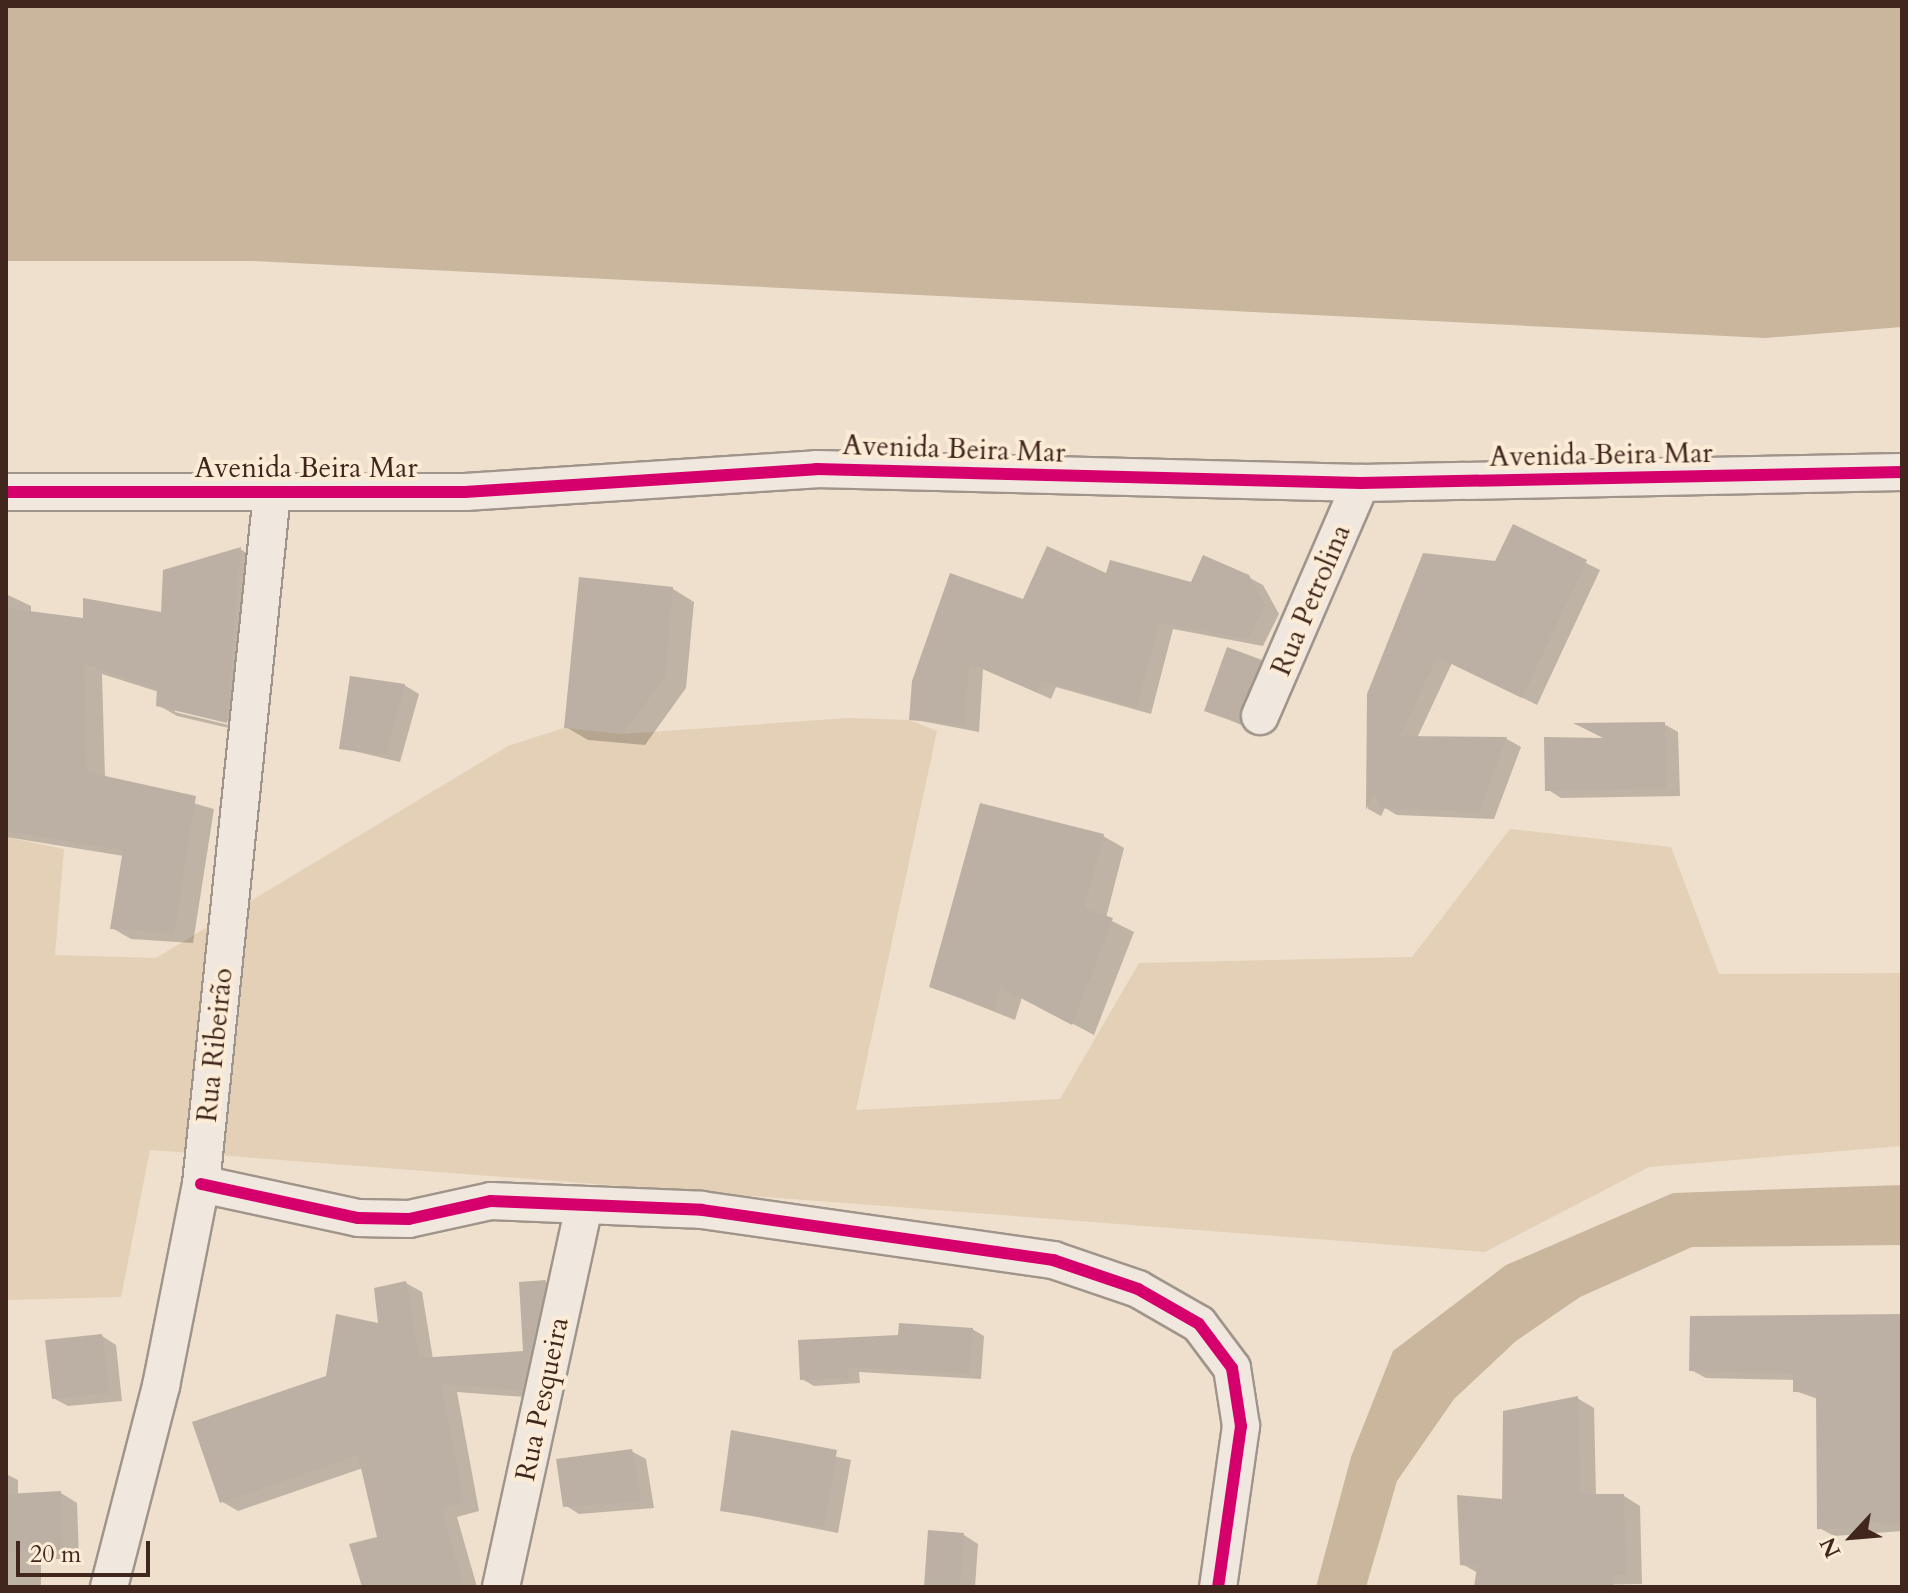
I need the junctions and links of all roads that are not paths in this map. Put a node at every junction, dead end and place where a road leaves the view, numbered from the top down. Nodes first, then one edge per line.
1 (1902, 472) edge
2 (1361, 483) junction
3 (6, 492) edge
4 (272, 494) junction
5 (1260, 716) dead end
6 (201, 1184) junction
7 (583, 1211) junction
8 (109, 1587) edge
9 (501, 1587) edge
10 (1218, 1587) edge

1 - 2 street, Avenida Beira Mar
2 - 4 street, Avenida Beira Mar
2 - 5 street, Rua Petrolina
3 - 4 street, Avenida Beira Mar
4 - 6 street, Rua Ribeirão
6 - 7 street
6 - 8 street, Rua Ribeirão
7 - 9 street, Rua Pesqueira
7 - 10 street

